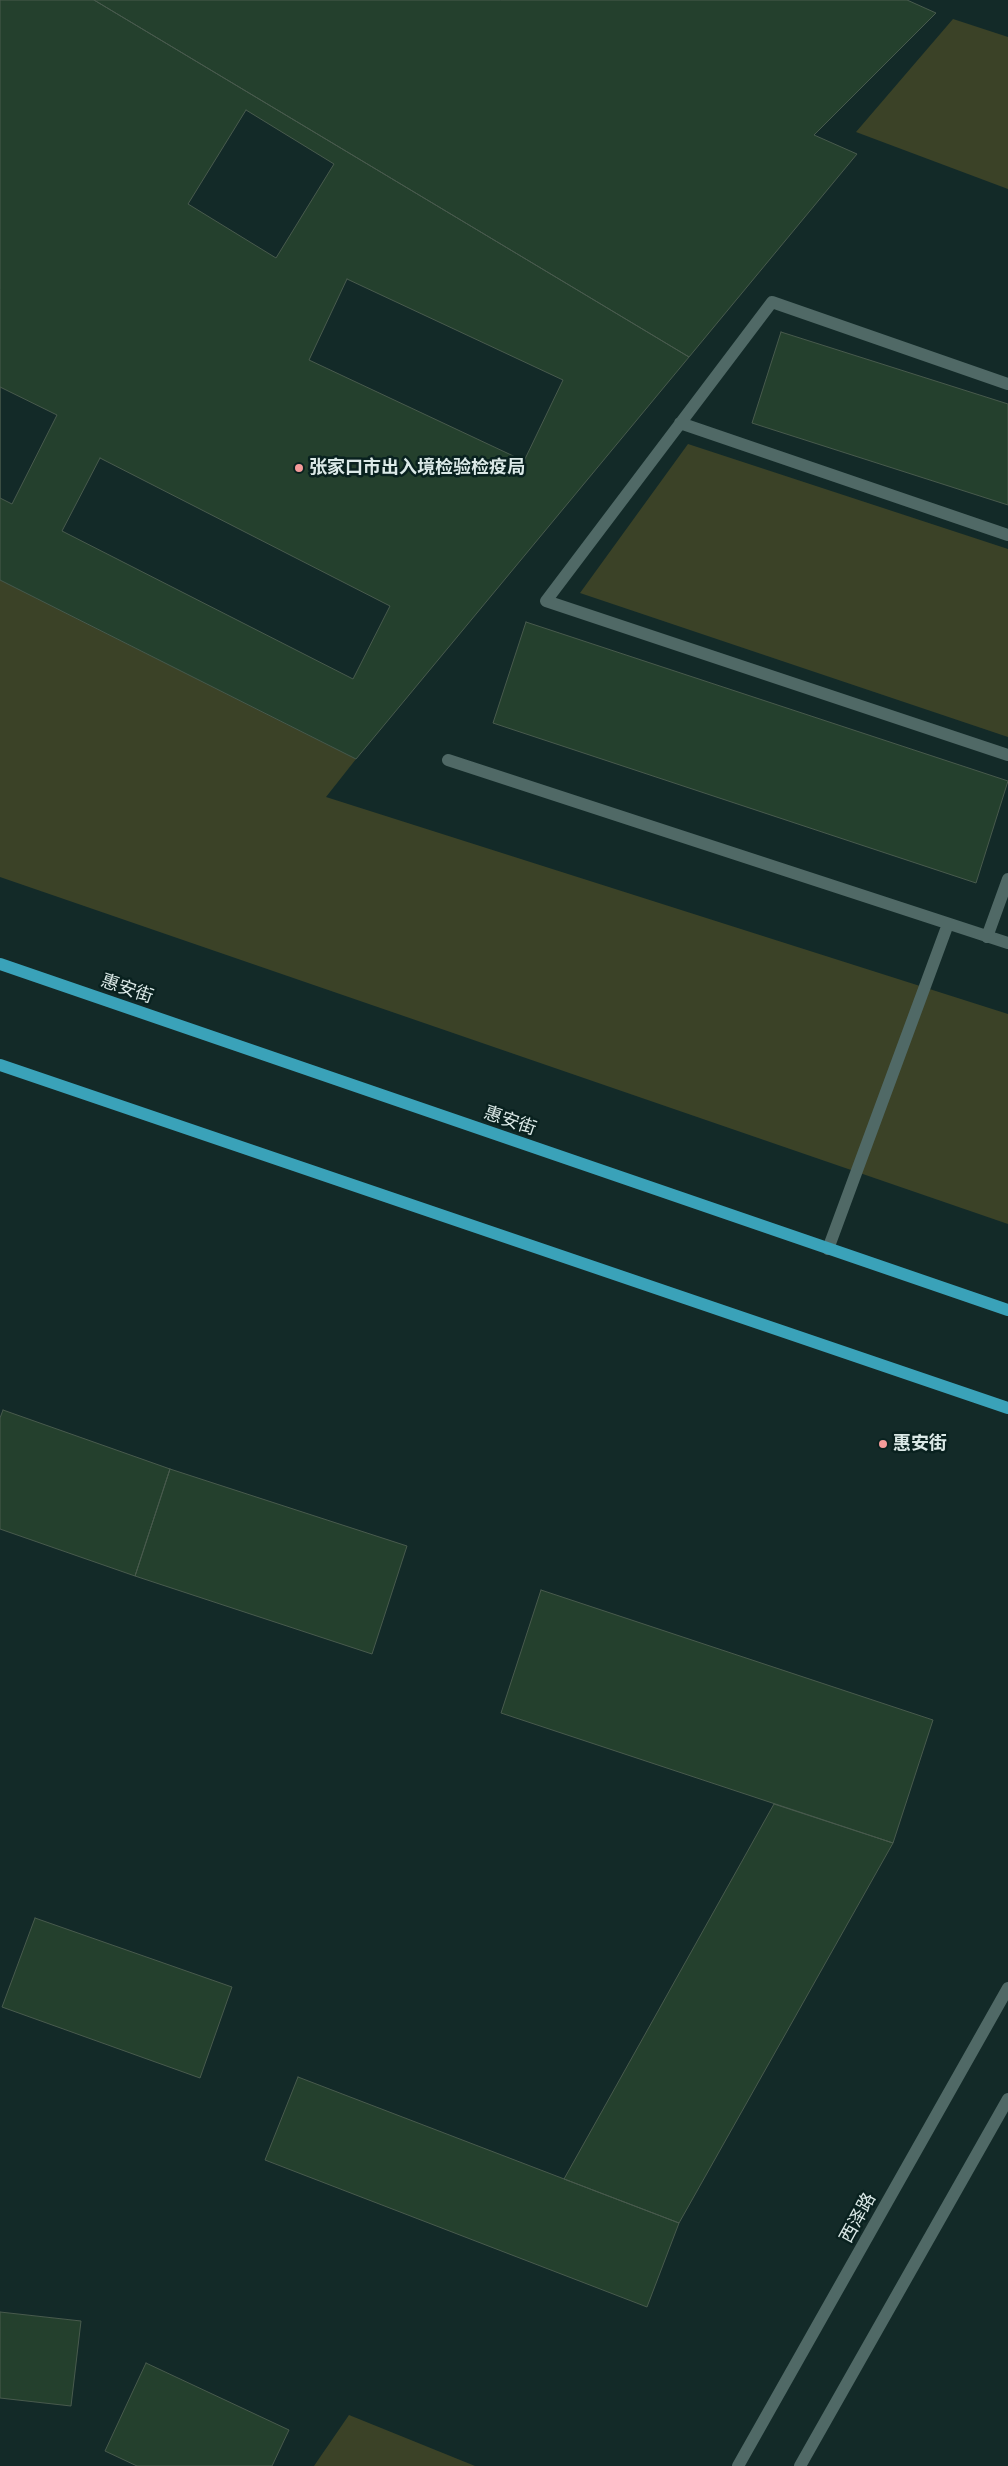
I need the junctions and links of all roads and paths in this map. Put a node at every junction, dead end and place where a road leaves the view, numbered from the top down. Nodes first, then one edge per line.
1 (1008, 384) edge
2 (680, 424) junction
3 (1008, 535) edge
4 (1008, 755) edge
5 (448, 760) dead end
6 (1008, 879) edge
7 (948, 924) junction
8 (987, 936) junction
9 (1008, 944) edge
10 (0, 964) edge
11 (0, 1065) edge
12 (828, 1249) junction
13 (1008, 1310) edge
14 (1008, 1408) edge
15 (1008, 1988) edge
16 (1008, 2099) edge
17 (738, 2466) edge
18 (800, 2466) edge

1 - 2 street
2 - 3 street
2 - 4 street
5 - 7 street
6 - 8 street
7 - 8 street
7 - 12 street
8 - 9 street
10 - 12 main road, 惠安街
11 - 14 main road
12 - 13 main road, 惠安街
15 - 17 street, 西泽路
16 - 18 street

